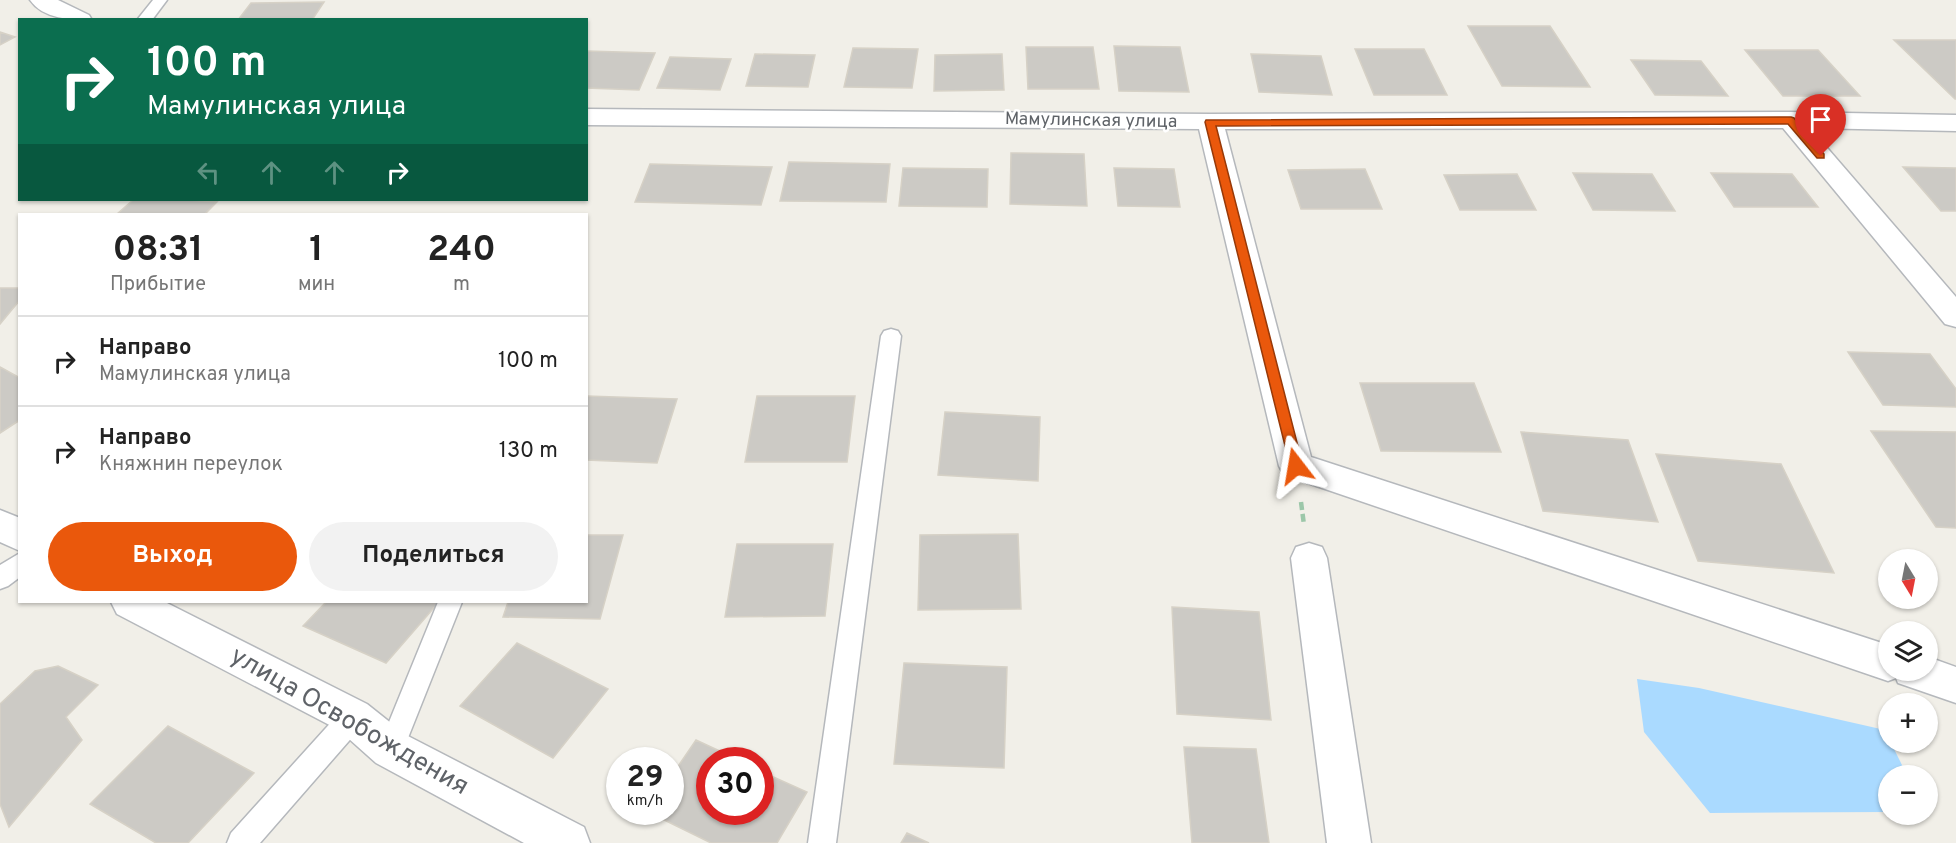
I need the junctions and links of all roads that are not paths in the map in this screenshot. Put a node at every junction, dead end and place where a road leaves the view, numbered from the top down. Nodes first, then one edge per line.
1 (41, 0) edge
2 (160, 0) edge
3 (77, 18) edge
4 (146, 18) edge
5 (588, 117) edge
6 (1791, 120) junction
7 (1210, 122) junction
8 (1956, 123) edge
9 (1956, 317) edge
10 (891, 336) dead end
11 (0, 525) edge
12 (18, 535) edge
13 (1309, 558) road end
14 (18, 565) edge
15 (0, 579) edge
16 (132, 603) edge
17 (450, 603) edge
18 (1878, 660) edge
19 (1938, 679) edge
20 (1956, 685) edge
21 (353, 717) junction
22 (391, 749) junction
23 (241, 843) edge
24 (568, 843) edge
25 (822, 843) edge
26 (1349, 843) edge

1 - 3 street
2 - 4 lane
5 - 7 street, Мамулинская улица
6 - 7 street, Мамулинская улица
6 - 8 street, Мамулинская улица
6 - 9 street
7 - 18 street
10 - 25 lane
11 - 12 street
13 - 26 street
14 - 15 lane
16 - 21 street, улица Освобождения
17 - 22 lane
19 - 20 street
21 - 22 street, улица Освобождения
21 - 23 lane
22 - 24 street, улица Освобождения

